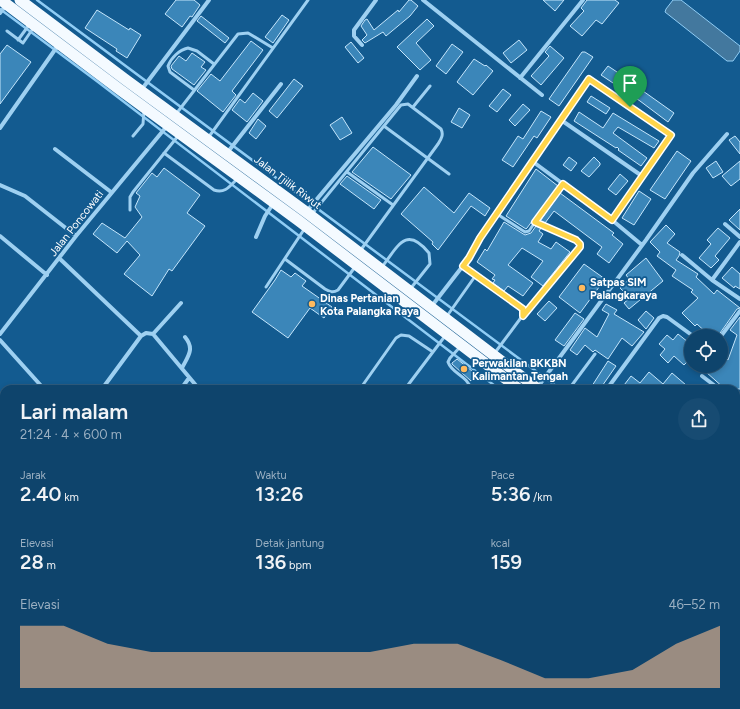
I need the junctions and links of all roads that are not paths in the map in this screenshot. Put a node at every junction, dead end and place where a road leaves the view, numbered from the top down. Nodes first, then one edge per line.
1 (209, 0) edge
2 (308, 0) edge
3 (376, 0) edge
4 (423, 0) edge
5 (583, 0) edge
6 (23, 1) edge
7 (4, 2) edge
8 (0, 13) edge
9 (33, 24) junction
10 (6, 31) dead end
11 (18, 40) junction
12 (59, 44) junction
13 (362, 45) dead end
14 (273, 48) junction
15 (214, 64) junction
16 (417, 76) dead end
17 (520, 78) junction
18 (281, 84) dead end
19 (430, 86) dead end
20 (141, 90) junction
21 (194, 90) junction
22 (542, 94) dead end
23 (133, 98) junction
24 (146, 107) junction
25 (413, 108) junction
26 (172, 120) junction
27 (560, 120) junction
28 (384, 126) junction
29 (0, 128) edge
30 (181, 133) junction
31 (727, 134) dead end
32 (133, 136) dead end
33 (207, 138) junction
34 (55, 149) dead end
35 (164, 153) junction
36 (226, 153) junction
37 (428, 158) junction
38 (532, 161) junction
39 (346, 172) junction
40 (449, 174) dead end
41 (240, 176) junction
42 (642, 176) junction
43 (563, 184) junction
44 (0, 185) edge
45 (112, 192) junction
46 (274, 202) junction
47 (393, 205) junction
48 (130, 210) dead end
49 (308, 214) junction
50 (497, 214) junction
51 (612, 220) junction
52 (535, 222) junction
53 (725, 224) dead end
54 (306, 226) junction
55 (0, 236) edge
56 (76, 236) junction
57 (256, 237) dead end
58 (740, 238) edge
59 (740, 242) edge
60 (642, 245) junction
61 (358, 252) junction
62 (682, 255) dead end
63 (59, 258) junction
64 (285, 259) junction
65 (357, 265) junction
66 (463, 266) junction
67 (380, 269) junction
68 (47, 274) junction
69 (476, 275) junction
70 (712, 280) junction
71 (266, 287) dead end
72 (409, 291) junction
73 (740, 299) edge
74 (181, 303) dead end
75 (740, 311) edge
76 (430, 312) junction
77 (523, 316) junction
78 (445, 319) junction
79 (684, 329) edge
80 (726, 329) edge
81 (0, 334) edge
82 (153, 334) junction
83 (446, 334) junction
84 (140, 336) junction
85 (185, 337) dead end
86 (0, 340) edge
87 (461, 345) junction
88 (433, 352) junction
89 (595, 354) dead end
90 (493, 355) junction
91 (182, 368) junction
92 (702, 376) dead end
93 (189, 378) junction
94 (40, 385) edge
95 (105, 385) edge
96 (184, 385) edge
97 (195, 385) edge
98 (363, 385) edge
99 (409, 385) edge
100 (469, 385) edge
101 (513, 385) edge
102 (533, 385) edge
103 (541, 385) edge
104 (572, 385) edge
105 (610, 385) edge
106 (714, 385) edge

1 - 20 street
2 - 14 lane
3 - 13 street
4 - 17 street
5 - 17 street
6 - 20 highway, Jalan Tjilik Riwut
7 - 8 street
7 - 9 highway, Jalan Tjilik Riwut
9 - 11 lane
9 - 11 lane
9 - 12 highway, Jalan Tjilik Riwut
10 - 11 lane
12 - 23 highway, Jalan Tjilik Riwut
12 - 29 street
14 - 15 lane
14 - 33 lane
15 - 21 lane
15 - 21 lane
16 - 49 street
17 - 22 street
18 - 36 street
19 - 25 lane
20 - 23 street
20 - 26 highway, Jalan Tjilik Riwut
21 - 26 lane
23 - 24 highway, Jalan Tjilik Riwut
24 - 26 highway, Jalan Tjilik Riwut
24 - 32 lane
25 - 28 lane
25 - 37 lane
26 - 30 highway, Jalan Tjilik Riwut
26 - 33 highway, Jalan Tjilik Riwut
26 - 45 street, Jalan Poncowati
27 - 38 street
27 - 42 street
27 - 42 street
28 - 37 lane
28 - 39 lane
30 - 35 lane
30 - 41 highway, Jalan Tjilik Riwut
31 - 60 street
33 - 36 highway, Jalan Tjilik Riwut
34 - 45 street
35 - 41 lane
35 - 48 lane
36 - 49 highway, Jalan Tjilik Riwut
37 - 40 lane
37 - 47 lane
38 - 43 street
38 - 50 street
39 - 47 lane
39 - 49 lane
41 - 46 highway, Jalan Tjilik Riwut
42 - 51 street
43 - 51 street
43 - 52 lane
44 - 56 street
45 - 56 street, Jalan Poncowati
46 - 54 highway, Jalan Tjilik Riwut
46 - 57 street
47 - 61 lane
49 - 61 highway, Jalan Tjilik Riwut
50 - 52 lane
50 - 66 street
51 - 60 street
52 - 77 lane
53 - 58 street
54 - 64 lane
54 - 65 highway, Jalan Tjilik Riwut
55 - 68 street
56 - 63 street, Jalan Poncowati
59 - 70 street
60 - 103 street
61 - 67 highway, Jalan Tjilik Riwut
62 - 70 street
63 - 68 street, Jalan Poncowati
63 - 84 street
64 - 65 lane
64 - 71 lane
65 - 76 highway, Jalan Tjilik Riwut
66 - 69 lane
66 - 76 street
67 - 72 highway, Jalan Tjilik Riwut
67 - 72 lane
68 - 81 street, Jalan Poncowati
69 - 77 lane
69 - 78 lane
70 - 73 street
72 - 76 highway, Jalan Tjilik Riwut
74 - 82 street
75 - 80 street
76 - 78 highway, Jalan Tjilik Riwut
76 - 83 highway, Jalan Tjilik Riwut
77 - 90 lane
78 - 90 highway, Jalan Tjilik Riwut
79 - 105 street
82 - 84 street
82 - 91 street
83 - 87 highway, Jalan Tjilik Riwut
83 - 88 lane
84 - 95 street
85 - 91 street
86 - 94 street
87 - 100 lane
87 - 101 highway, Jalan Tjilik Riwut
88 - 98 lane
88 - 99 lane
89 - 104 lane
90 - 102 highway, Jalan Tjilik Riwut
91 - 93 street
92 - 106 street
93 - 96 street
93 - 97 street

